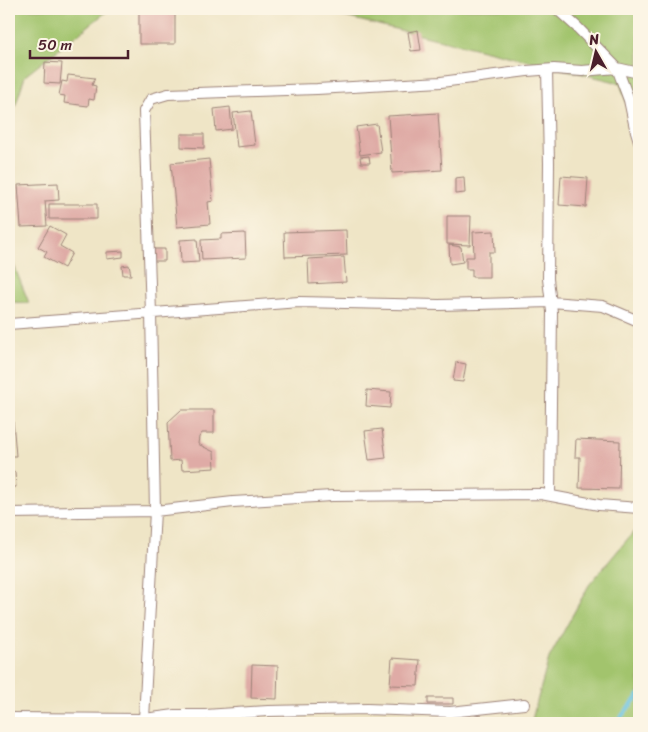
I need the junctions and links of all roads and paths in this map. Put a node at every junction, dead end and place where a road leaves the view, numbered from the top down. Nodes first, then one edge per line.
1 (557, 9) edge
2 (617, 68) junction
3 (547, 70) junction
4 (639, 73) edge
5 (639, 141) edge
6 (551, 302) junction
7 (151, 314) junction
8 (639, 320) edge
9 (9, 324) edge
10 (550, 495) junction
11 (639, 508) edge
12 (155, 511) junction
13 (9, 513) edge
14 (524, 704) dead end
15 (9, 718) edge
16 (144, 721) edge

1 - 2 street
2 - 3 street
2 - 4 street
2 - 5 street
3 - 6 street
3 - 7 street
6 - 7 street
6 - 8 street
6 - 10 street
7 - 9 street
7 - 12 street
10 - 11 street
10 - 12 street
12 - 13 street
12 - 16 street
14 - 16 street
15 - 16 street

